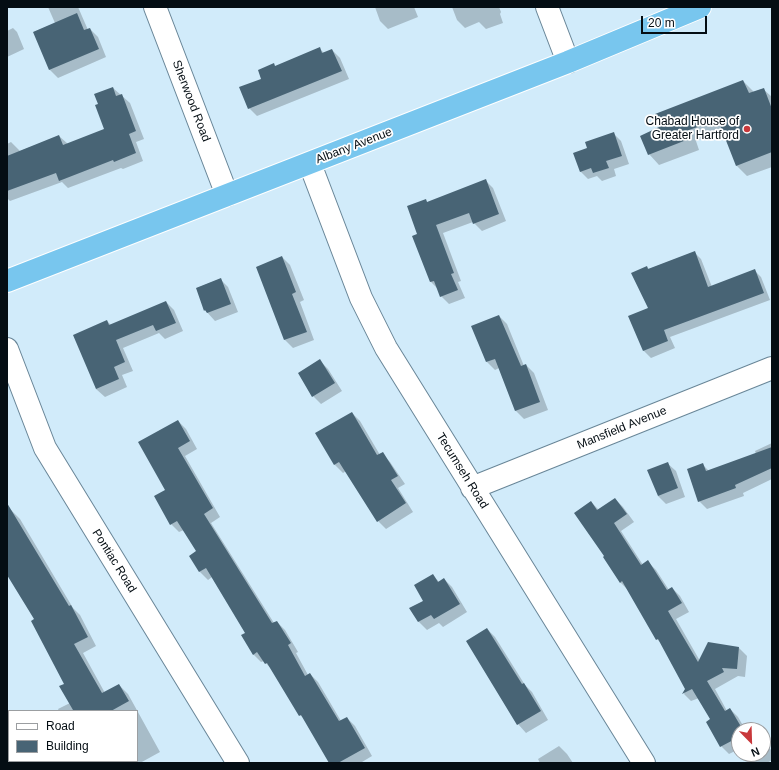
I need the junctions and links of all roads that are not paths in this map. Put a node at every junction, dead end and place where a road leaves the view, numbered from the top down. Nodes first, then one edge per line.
1 (155, 7) edge
2 (547, 7) edge
3 (700, 7) edge
4 (568, 62) junction
5 (310, 164) junction
6 (227, 195) junction
7 (7, 281) edge
8 (7, 349) edge
9 (772, 368) edge
10 (472, 488) junction
11 (238, 763) edge
12 (644, 763) edge

1 - 6 street, Sherwood Road
2 - 4 street
3 - 4 highway, Albany Avenue
4 - 5 highway, Albany Avenue
5 - 6 highway, Albany Avenue
5 - 10 street, Tecumseh Road
6 - 7 highway, Albany Avenue
8 - 11 street, Pontiac Road
9 - 10 street, Mansfield Avenue
10 - 12 street, Tecumseh Road

